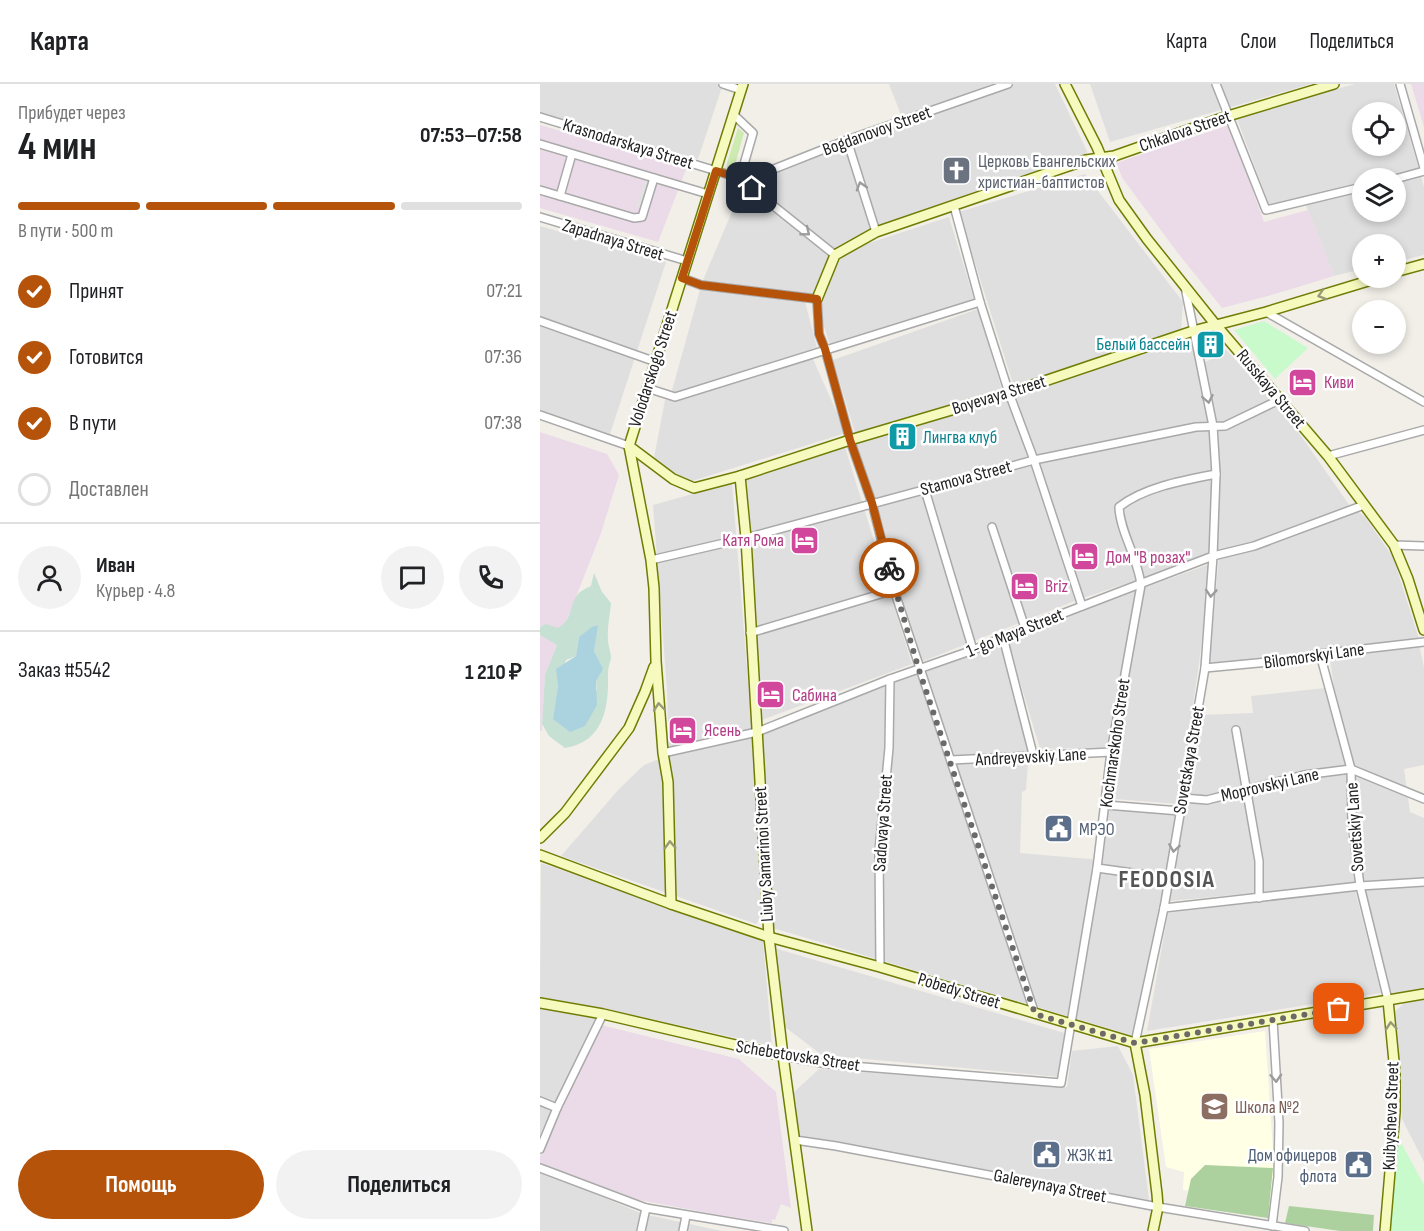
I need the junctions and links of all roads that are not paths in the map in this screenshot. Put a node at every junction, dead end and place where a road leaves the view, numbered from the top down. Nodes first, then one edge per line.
1 (723, 84) edge
2 (1008, 84) edge
3 (1065, 84) edge
4 (1216, 84) edge
5 (1334, 84) edge
6 (1400, 84) edge
7 (742, 87) edge
8 (1312, 87) edge
9 (734, 115) junction
10 (1228, 116) junction
11 (540, 117) edge
12 (847, 140) junction
13 (540, 144) edge
14 (572, 154) junction
15 (1101, 156) junction
16 (1424, 170) edge
17 (716, 171) junction
18 (1406, 175) edge
19 (654, 178) junction
20 (743, 179) junction
21 (1352, 189) edge
22 (540, 190) edge
23 (708, 194) junction
24 (560, 196) junction
25 (954, 206) junction
26 (540, 217) edge
27 (876, 232) junction
28 (835, 255) junction
29 (687, 261) junction
30 (1424, 264) edge
31 (1406, 269) edge
32 (682, 278) junction
33 (1352, 286) edge
34 (1185, 287) junction
35 (817, 299) junction
36 (980, 302) junction
37 (1266, 312) junction
38 (540, 321) edge
39 (1215, 324) junction
40 (1193, 331) junction
41 (825, 349) junction
42 (656, 362) junction
43 (647, 388) junction
44 (1009, 393) junction
45 (1281, 399) junction
46 (1424, 402) edge
47 (540, 415) edge
48 (1214, 426) junction
49 (1424, 430) edge
50 (850, 440) junction
51 (629, 446) junction
52 (1328, 456) junction
53 (1034, 460) junction
54 (1216, 474) junction
55 (740, 476) junction
56 (925, 490) junction
57 (872, 503) junction
58 (1364, 505) junction
59 (992, 527) dead end
60 (746, 538) junction
61 (1394, 545) junction
62 (1424, 546) edge
63 (1213, 556) junction
64 (651, 560) junction
65 (1141, 585) junction
66 (894, 590) junction
67 (1082, 606) junction
68 (1025, 628) junction
69 (1424, 630) edge
70 (750, 633) junction
71 (1003, 638) junction
72 (1424, 642) edge
73 (973, 650) junction
74 (1320, 654) junction
75 (656, 661) junction
76 (1205, 668) junction
77 (919, 670) junction
78 (890, 679) junction
79 (1236, 730) dead end
80 (757, 732) junction
81 (1111, 752) junction
82 (663, 753) junction
83 (1034, 758) junction
84 (951, 760) junction
85 (1351, 769) junction
86 (1246, 790) junction
87 (1183, 798) junction
88 (1424, 799) edge
89 (1106, 805) junction
90 (1180, 811) junction
91 (540, 837) edge
92 (540, 855) edge
93 (1097, 868) junction
94 (1169, 878) junction
95 (1424, 882) edge
96 (1360, 886) junction
97 (1259, 898) junction
98 (671, 904) junction
99 (1164, 908) junction
100 (769, 937) junction
101 (880, 967) junction
102 (1424, 994) edge
103 (1385, 1001) junction
104 (540, 1003) edge
105 (603, 1014) junction
106 (1035, 1014) junction
107 (1273, 1020) junction
108 (1070, 1024) junction
109 (1135, 1043) junction
110 (783, 1056) junction
111 (1061, 1083) joint
112 (540, 1101) edge
113 (557, 1108) junction
114 (795, 1140) junction
115 (540, 1149) edge
116 (540, 1168) edge
117 (1158, 1207) junction
118 (646, 1208) junction
119 (686, 1216) junction
120 (1272, 1226) junction
121 (641, 1231) edge
122 (683, 1231) edge
123 (784, 1231) edge
124 (807, 1231) edge
125 (1153, 1231) edge
126 (1305, 1231) edge
127 (1385, 1231) edge

1 - 7 street
2 - 12 street, Bogdanovoy Street
3 - 15 main road, Russkaya Street
4 - 10 street
5 - 8 main road, Chkalova Street
6 - 16 street
7 - 9 main road, Volodarskogo Street
8 - 10 main road, Chkalova Street
9 - 17 main road, Volodarskogo Street
9 - 20 street
10 - 15 main road, Chkalova Street
10 - 21 street
11 - 17 street, Krasnodarskaya Street
12 - 20 street, Bogdanovoy Street
27 -> 12 street
13 - 14 street
14 - 19 street
14 - 24 street
15 - 25 main road, Chkalova Street
15 - 34 main road, Russkaya Street
16 - 18 street
17 - 20 street, Krasnodarskaya Street
17 - 23 main road, Volodarskogo Street
19 - 23 street
19 - 24 street
20 -> 28 street
22 - 24 street
23 - 29 main road, Volodarskogo Street
25 - 27 main road, Chkalova Street
25 - 36 street
26 - 29 street, Zapadnaya Street
27 - 28 main road, Chkalova Street
28 - 35 main road
29 - 32 main road, Volodarskogo Street
30 - 31 main road
32 - 35 street
32 - 42 main road, Volodarskogo Street
33 -> 37 main road, Boyevaya Street
34 - 39 main road, Russkaya Street
34 - 40 street, Sovetskaya Street
35 - 41 street
36 - 41 street
36 - 44 street
37 - 39 main road, Boyevaya Street
37 - 46 street
38 - 42 street
39 - 40 main road, Boyevaya Street
39 - 45 main road, Russkaya Street
40 - 44 main road, Boyevaya Street
40 -> 48 street, Sovetskaya Street
41 - 43 street
41 - 50 street
42 - 43 main road, Volodarskogo Street
43 - 51 main road, Volodarskogo Street
44 - 50 main road, Boyevaya Street
44 - 53 street
45 - 48 street, Stamova Street
45 - 52 main road, Russkaya Street
47 - 51 street
48 - 53 street, Stamova Street
48 - 54 street, Sovetskaya Street
49 - 52 street
50 - 55 main road, Boyevaya Street
50 - 57 street
51 - 55 main road, Boyevaya Street
51 - 64 main road, Volodarskogo Street
52 - 58 main road, Russkaya Street
53 - 56 street, Stamova Street
53 - 67 street
54 - 63 street, Sovetskaya Street
54 - 65 street, Kochmarskoho Street
55 - 60 main road, Liuby Samarinoi Street
56 - 57 street, Stamova Street
56 - 73 street
57 - 60 street, Stamova Street
57 - 66 street
58 - 61 main road, Russkaya Street
58 - 63 street, 1-go Maya Street
59 - 68 street
60 - 64 street, Stamova Street
60 - 70 main road, Liuby Samarinoi Street
61 - 62 street
61 - 69 main road, Russkaya Street
63 - 65 street, 1-go Maya Street
63 -> 76 street, Sovetskaya Street
64 - 75 main road, Volodarskogo Street
65 - 67 street, 1-go Maya Street
65 - 81 street, Kochmarskoho Street
66 - 70 street
66 - 77 street
67 - 68 street, 1-go Maya Street
68 - 71 street, 1-go Maya Street
70 - 80 main road, Liuby Samarinoi Street
71 - 73 street, 1-go Maya Street
71 - 83 street
72 - 74 street, Bilomorskyi Lane
73 - 77 street, 1-go Maya Street
74 - 76 street, Bilomorskyi Lane
74 - 85 street, Sovetskiy Lane
82 -> 75 main road, Volodarskogo Street
75 - 91 main road, Volodarskogo Street
76 - 87 street, Sovetskaya Street
77 - 78 street, 1-go Maya Street
77 - 84 street
78 - 80 street, 1-go Maya Street
78 - 101 street, Sadovaya Street
79 - 86 street
80 - 82 street, 1-go Maya Street
80 - 100 main road, Liuby Samarinoi Street
81 - 83 street, Andreyevskiy Lane
81 - 89 street, Kochmarskoho Street
98 -> 82 main road, Volodarskogo Street
83 - 84 street, Andreyevskiy Lane
84 - 106 street
85 - 86 street, Moprovskyi Lane
85 - 88 street, Moprovskyi Lane
85 - 96 street, Sovetskiy Lane
86 - 87 street, Moprovskyi Lane
86 - 97 street
87 - 90 street, Sovetskaya Street
89 - 90 street
89 - 93 street, Kochmarskoho Street
90 -> 94 street, Sovetskaya Street
92 - 98 main road, Pobedy Street
93 - 94 street
93 - 108 street, Kochmarskoho Street
94 - 99 street, Sovetskaya Street
95 - 96 street
96 - 97 street
96 - 103 street, Sovetskiy Lane
97 - 99 street
98 - 100 main road, Pobedy Street
99 - 109 street, Sovetskaya Street
100 - 101 main road, Pobedy Street
100 - 110 main road, Liuby Samarinoi Street
101 - 106 main road, Pobedy Street
102 - 103 main road, Pobedy Street
103 - 107 main road, Pobedy Street
127 -> 103 main road, Kuibysheva Street
104 - 105 main road, Schebetovska Street
105 - 110 main road, Schebetovska Street
105 - 113 street
106 - 108 main road, Pobedy Street
107 - 109 main road, Pobedy Street
107 -> 120 street
108 - 109 main road, Pobedy Street
108 - 111 street, Kochmarskoho Street
109 - 117 main road, Sovetskaya Street
110 - 111 street, Schebetovska Street
110 - 114 main road, Liuby Samarinoi Street
112 - 113 street
113 - 115 street
114 - 117 street, Galereynaya Street
114 - 124 main road, Liuby Samarinoi Street
116 - 118 street
117 - 120 street, Galereynaya Street
117 - 125 main road, Sovetskaya Street
118 - 119 street
118 - 121 street
119 - 122 street
119 - 123 street
120 - 126 street, Galereynaya Street

